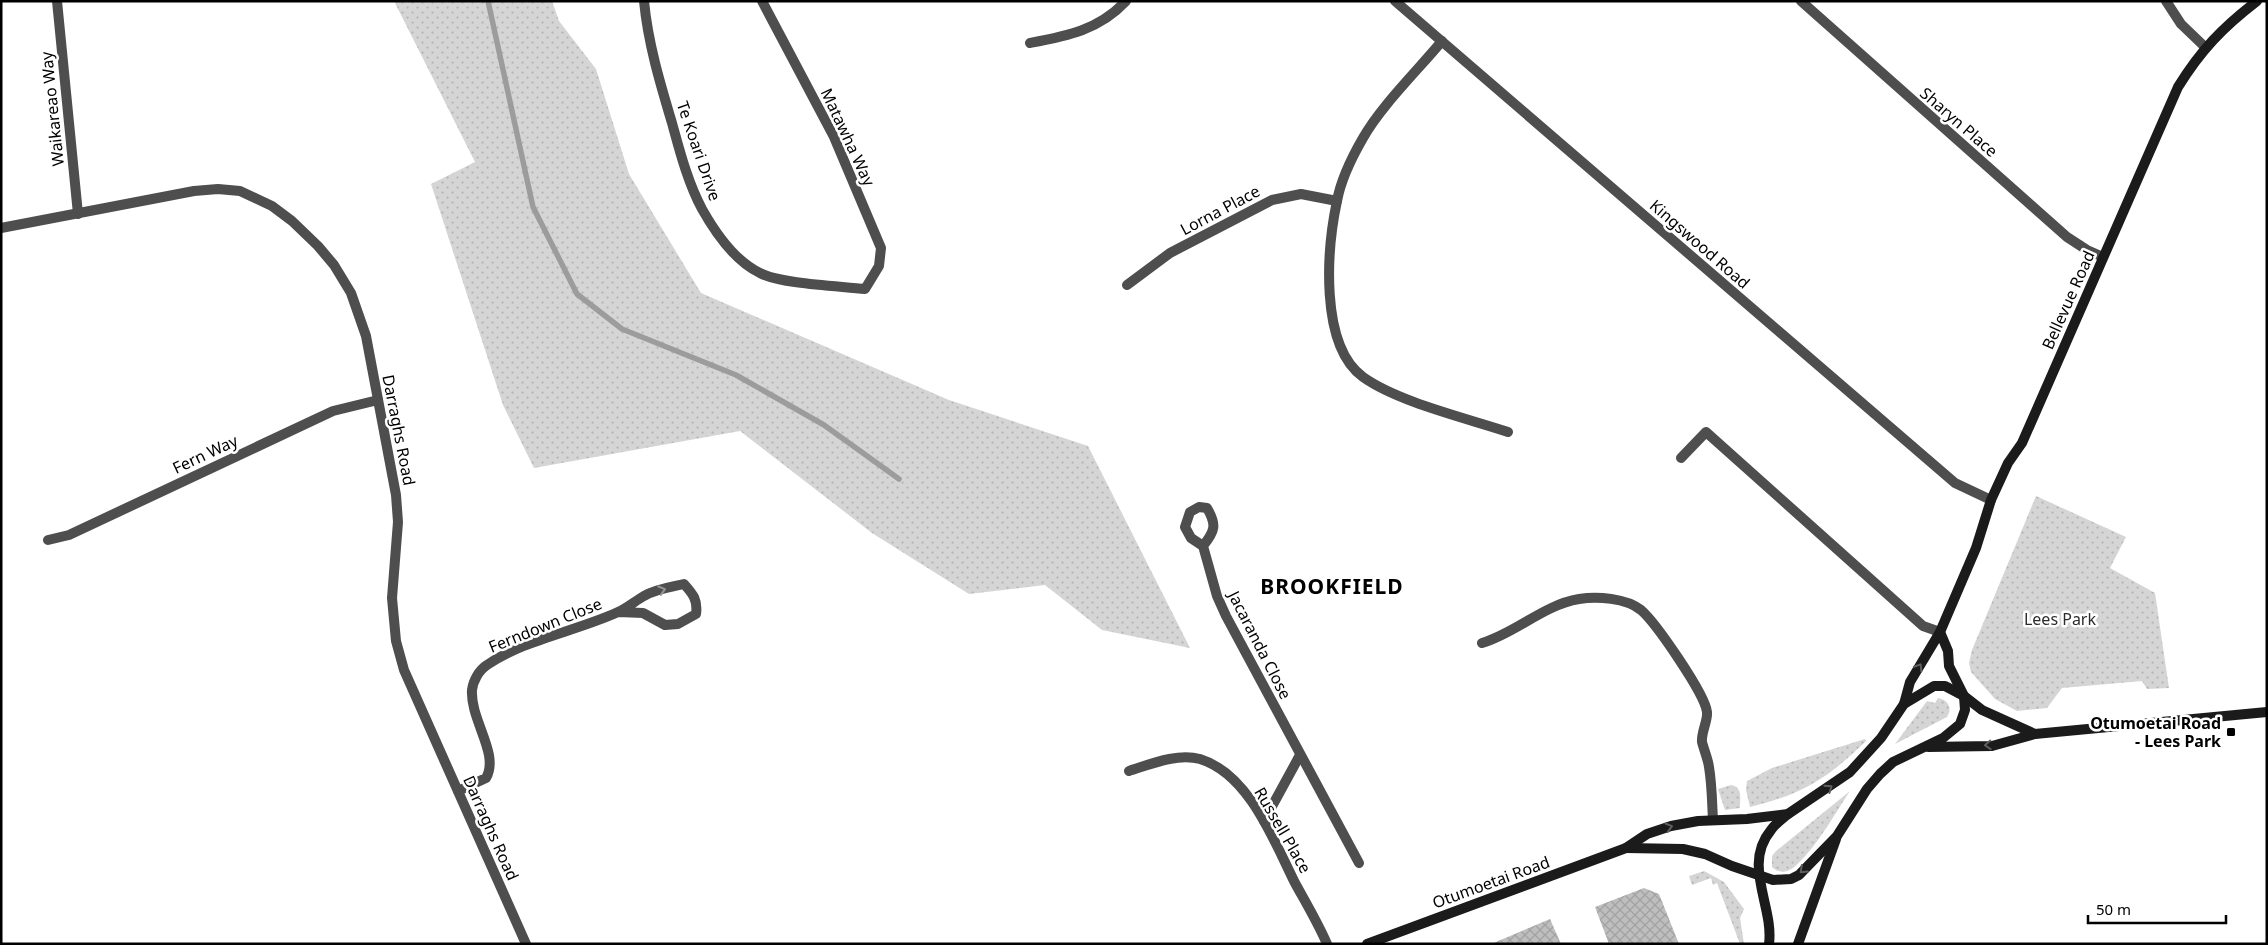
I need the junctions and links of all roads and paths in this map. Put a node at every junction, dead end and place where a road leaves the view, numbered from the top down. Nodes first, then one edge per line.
1 (57, 1) edge
2 (644, 1) edge
3 (762, 1) edge
4 (1126, 1) edge
5 (1395, 1) edge
6 (1801, 1) edge
7 (2166, 1) edge
8 (2257, 1) edge
9 (1442, 41) junction
10 (1030, 43) dead end
11 (2205, 47) junction
12 (1337, 201) junction
13 (78, 214) junction
14 (1, 228) edge
15 (2103, 257) junction
16 (1127, 285) dead end
17 (865, 289) joint
18 (378, 400) junction
19 (1508, 432) dead end
20 (1681, 458) dead end
21 (1992, 500) junction
22 (48, 540) dead end
23 (1203, 546) dead end
24 (619, 612) junction
25 (1940, 632) junction
26 (1482, 643) dead end
27 (1964, 696) junction
28 (1904, 704) junction
29 (2267, 712) edge
30 (2035, 734) junction
31 (1922, 747) junction
32 (1300, 755) junction
33 (1130, 771) dead end
34 (458, 791) junction
35 (1788, 814) junction
36 (1713, 820) junction
37 (1264, 821) junction
38 (1837, 836) junction
39 (1626, 848) junction
40 (1359, 863) dead end
41 (1759, 876) junction
42 (526, 944) edge
43 (1327, 944) edge
44 (1367, 944) edge
45 (1769, 944) edge
46 (1798, 944) edge

1 - 13 street, Waikareao Way
2 - 17 street, Te Koari Drive
3 - 17 street, Matawha Way
4 - 10 street
5 - 9 street, Kingswood Road
6 - 15 street, Sharyn Place
7 - 11 street
8 - 11 main road, Bellevue Road
9 - 12 street
9 - 21 street, Kingswood Road
11 - 15 main road, Bellevue Road
12 - 16 street, Lorna Place
12 - 19 street
13 - 14 street, Darraghs Road
13 - 18 street, Darraghs Road
15 - 21 main road, Bellevue Road
18 - 22 street, Fern Way
18 - 34 street, Darraghs Road
20 - 25 street
21 - 25 main road, Bellevue Road
23 - 32 street, Jacaranda Close
24 -> 24 street, Ferndown Close
24 - 34 street, Ferndown Close
25 - 27 main road
28 -> 25 main road, Bellevue Road
26 - 36 street
27 - 28 main road, Otumoetai Road
27 - 30 main road, Otumoetai Road
27 - 31 main road
35 -> 28 main road, Otumoetai Road
29 - 30 main road, Otumoetai Road
30 -> 31 main road, Otumoetai Road
31 - 38 main road, Otumoetai Road
32 - 37 street
32 - 40 street, Jacaranda Close
33 - 37 street, Russell Place
34 - 42 street, Darraghs Road
35 - 36 main road, Otumoetai Road
35 - 41 main road
39 -> 36 main road, Otumoetai Road
37 - 43 street, Russell Place
38 -> 41 main road, Otumoetai Road
38 - 46 main road
39 - 41 main road, Otumoetai Road
39 - 44 main road, Otumoetai Road
41 - 45 main road

